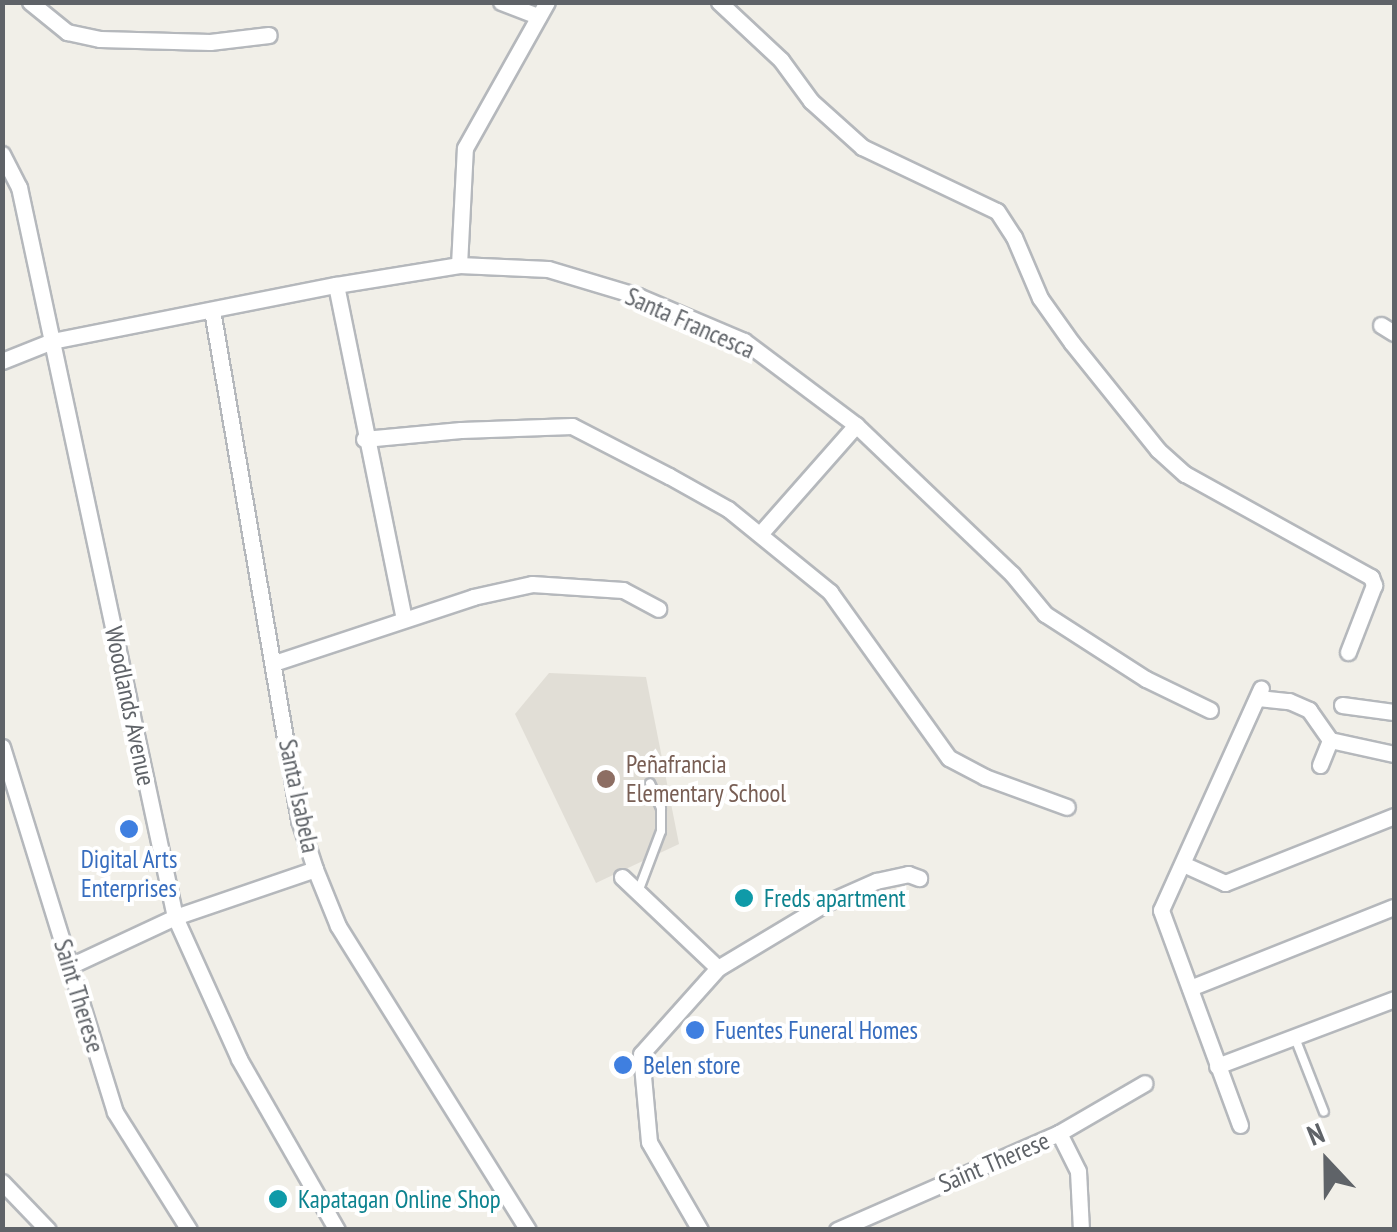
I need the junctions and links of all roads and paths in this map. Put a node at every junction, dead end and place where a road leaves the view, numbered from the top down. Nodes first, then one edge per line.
1 (30, 2) edge
2 (501, 2) edge
3 (719, 2) edge
4 (543, 9) edge
5 (269, 35) dead end
6 (2, 154) edge
7 (459, 265) junction
8 (336, 285) junction
9 (212, 310) junction
10 (52, 341) junction
11 (2, 360) edge
12 (856, 425) junction
13 (364, 439) junction
14 (760, 534) junction
15 (658, 609) dead end
16 (404, 618) junction
17 (1348, 652) dead end
18 (274, 663) junction
19 (1342, 705) dead end
20 (1210, 710) dead end
21 (1394, 712) edge
22 (1330, 740) junction
23 (2, 747) edge
24 (1394, 754) edge
25 (1320, 765) dead end
26 (650, 783) dead end
27 (1067, 806) dead end
28 (1394, 816) edge
29 (1183, 864) junction
30 (314, 870) junction
31 (622, 878) dead end
32 (919, 878) dead end
33 (638, 892) junction
34 (1394, 907) edge
35 (175, 917) junction
36 (70, 966) junction
37 (718, 968) junction
38 (1190, 988) junction
39 (1394, 999) edge
40 (1295, 1038) junction
41 (1217, 1066) junction
42 (1145, 1082) dead end
43 (1324, 1112) dead end
44 (1240, 1125) dead end
45 (1059, 1134) junction
46 (2, 1182) edge
47 (48, 1230) edge
48 (189, 1230) edge
49 (337, 1230) edge
50 (528, 1230) edge
51 (700, 1230) edge
52 (837, 1230) edge
53 (1081, 1230) edge

1 - 5 street
2 - 4 street
3 - 17 street
4 - 7 street
6 - 10 street, Woodlands Avenue
7 - 8 street, Santa Francesca
7 - 12 street, Santa Francesca
8 - 9 street, Santa Francesca
8 - 13 street
9 - 10 street, Santa Francesca
9 - 18 street, Santa Isabela
10 - 11 street
10 - 35 street, Woodlands Avenue
12 - 14 street
12 - 20 street, Santa Francesca
13 - 14 street
13 - 16 street
14 - 27 street
15 - 16 street
16 - 18 street
18 - 30 street, Santa Isabela
19 - 21 street
22 - 24 street
22 - 25 street
22 - 29 street
23 - 36 street, Saint Therese
26 - 33 lane
28 - 29 street
29 - 38 street
30 - 35 street
30 - 50 street, Santa Isabela
31 - 33 street
32 - 37 street
33 - 37 street
34 - 38 street
35 - 36 street
35 - 49 street, Woodlands Avenue
36 - 48 street, Saint Therese
37 - 51 street
38 - 41 street
39 - 40 street
40 - 41 street
40 - 43 lane
41 - 44 street
42 - 45 street, Saint Therese
45 - 52 street, Saint Therese
45 - 53 street
46 - 47 street

